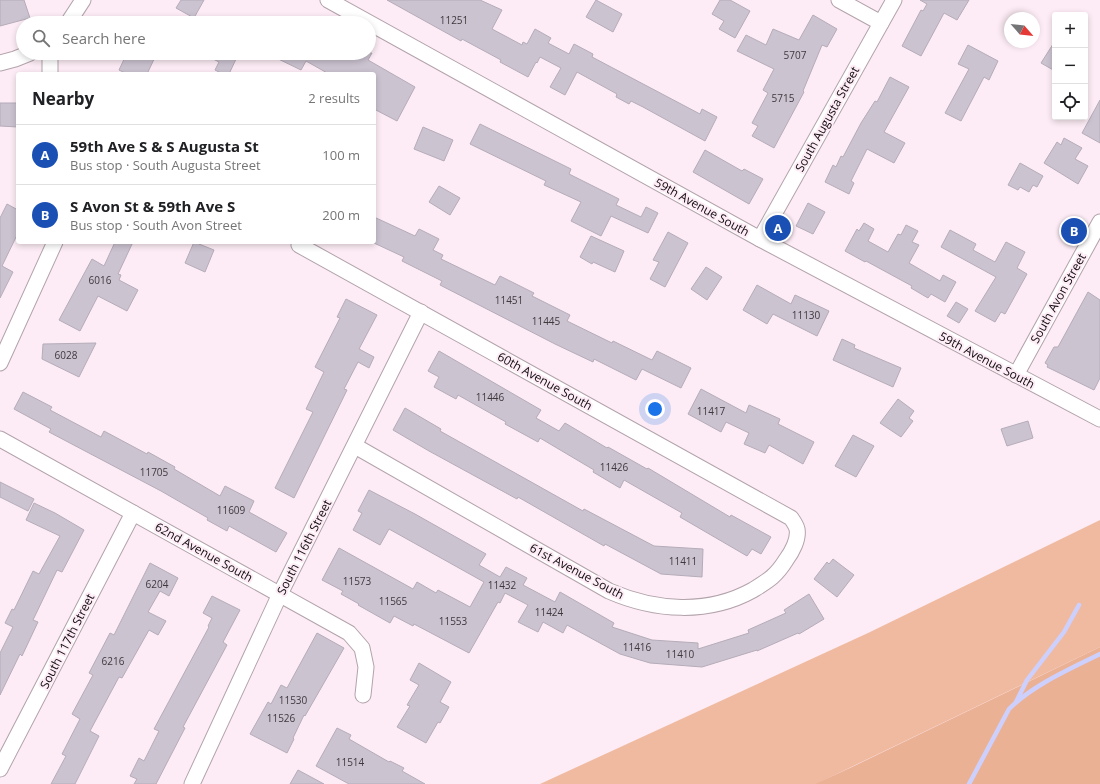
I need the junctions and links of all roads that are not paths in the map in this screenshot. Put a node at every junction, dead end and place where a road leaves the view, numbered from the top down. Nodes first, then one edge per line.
1 (82, 0) edge
2 (328, 0) edge
3 (839, 0) edge
4 (894, 0) edge
5 (72, 16) edge
6 (357, 16) edge
7 (881, 23) junction
8 (376, 27) edge
9 (16, 59) edge
10 (50, 60) edge
11 (0, 64) edge
12 (50, 72) edge
13 (1100, 222) edge
14 (760, 239) junction
15 (54, 244) edge
16 (299, 244) dead end
17 (421, 312) junction
18 (0, 363) edge
19 (1016, 375) junction
20 (1100, 420) edge
21 (0, 439) edge
22 (354, 446) junction
23 (133, 513) junction
24 (792, 518) joint
25 (280, 594) junction
26 (363, 696) dead end
27 (0, 769) edge
28 (192, 784) edge

1 - 5 street
2 - 6 street, 59th Avenue South
3 - 7 street
4 - 7 street, South Augusta Street
7 - 14 street, South Augusta Street
8 - 14 street, 59th Avenue South
9 - 11 street
10 - 12 street
13 - 19 street, South Avon Street
14 - 19 street, 59th Avenue South
15 - 18 street
16 - 17 street, 60th Avenue South
17 - 22 street, South 116th Street
17 - 24 street, 60th Avenue South
19 - 20 street, 59th Avenue South
21 - 23 street, 62nd Avenue South
22 - 24 street, 61st Avenue South
22 - 25 street, South 116th Street
23 - 25 street, 62nd Avenue South
23 - 27 street, South 117th Street
25 - 26 street, 62nd Avenue South
25 - 28 street, South 116th Street

